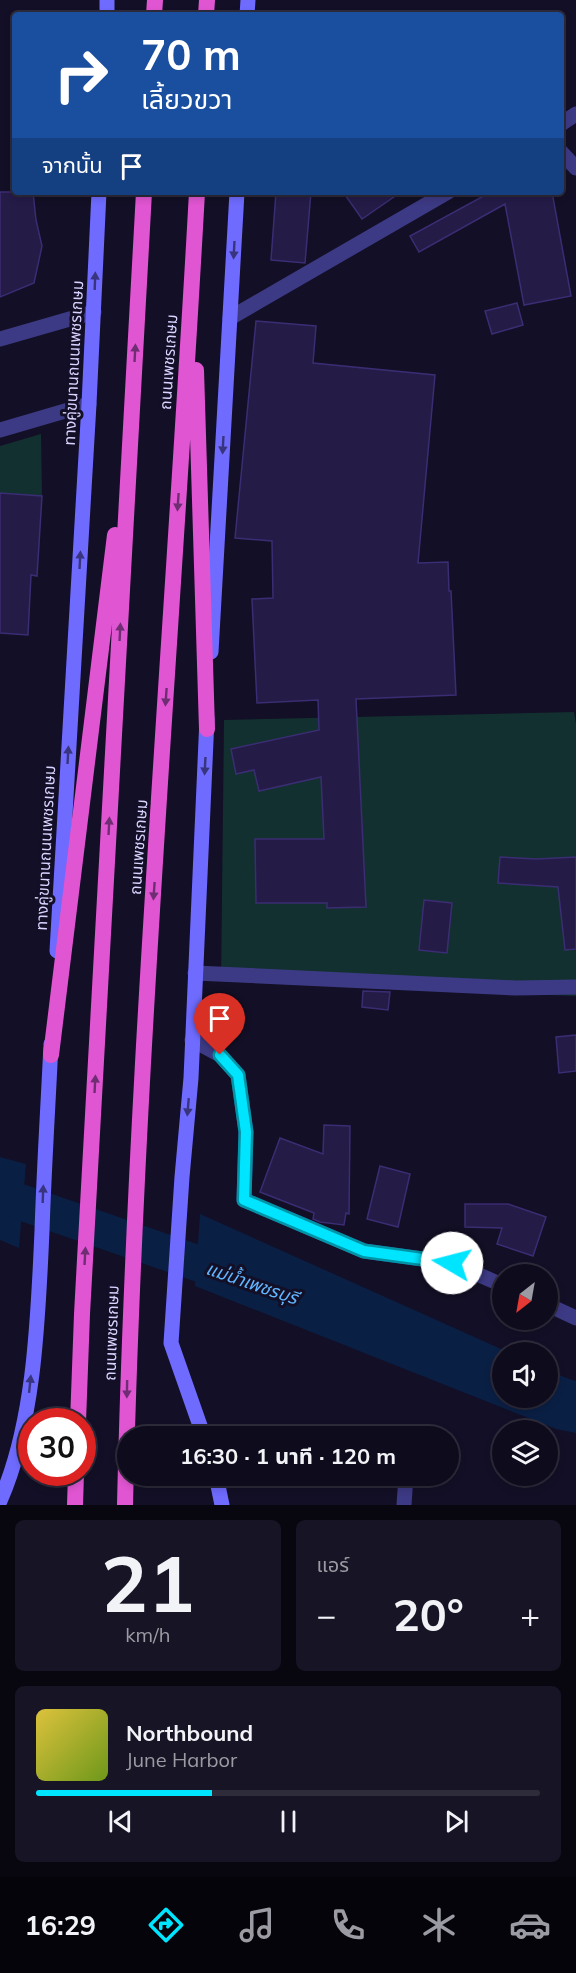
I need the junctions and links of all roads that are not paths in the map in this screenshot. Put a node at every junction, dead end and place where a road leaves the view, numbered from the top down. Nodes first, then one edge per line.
1 (564, 155) edge
2 (576, 168) edge
3 (99, 195) edge
4 (144, 195) edge
5 (196, 195) edge
6 (237, 195) edge
7 (443, 195) edge
8 (192, 267) junction
9 (94, 312) junction
10 (230, 318) junction
11 (0, 339) edge
12 (133, 389) junction
13 (89, 404) junction
14 (0, 430) edge
15 (207, 729) junction
16 (195, 973) junction
17 (576, 987) edge
18 (192, 1040) junction
19 (51, 1055) junction
20 (492, 1281) edge
21 (558, 1310) edge
22 (576, 1318) edge
23 (79, 1408) edge
24 (200, 1426) edge
25 (76, 1486) edge
26 (218, 1486) edge
27 (405, 1486) edge
28 (0, 1501) edge
29 (75, 1505) edge
30 (125, 1505) edge
31 (222, 1505) edge
32 (404, 1505) edge

1 - 2 street
9 -> 3 main road, ทางคู่ขนานถนนเพชรเกษม
12 -> 4 highway, ถนนเพชรเกษม
5 - 8 highway, ถนนเพชรเกษม
6 -> 10 main road
7 - 10 street
8 - 15 highway
8 -> 30 highway, ถนนเพชรเกษม
9 - 11 street
9 - 13 main road, ทางคู่ขนานถนนเพชรเกษม
10 -> 15 main road
12 - 19 highway
23 -> 12 highway, ถนนเพชรเกษม
13 - 14 street
19 -> 13 main road, ทางคู่ขนานถนนเพชรเกษม
15 -> 16 main road
16 - 17 street
16 - 18 main road
18 - 20 street
18 -> 24 main road
28 -> 19 main road, ทางคู่ขนานถนนเพชรเกษม
21 - 22 street
25 - 29 highway
26 - 31 main road
27 - 32 street

